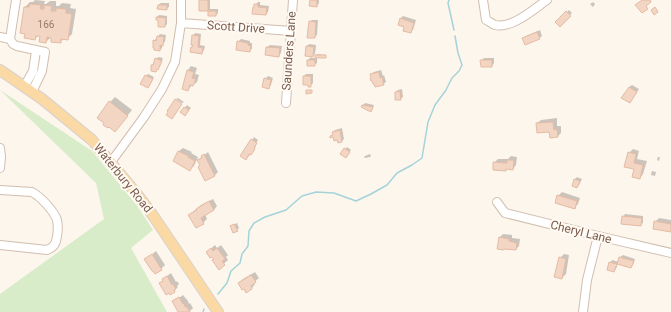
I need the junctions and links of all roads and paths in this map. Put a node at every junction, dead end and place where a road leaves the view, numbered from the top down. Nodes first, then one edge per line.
1 (16, 0) edge
2 (181, 0) edge
3 (293, 0) edge
4 (483, 0) edge
5 (547, 0) edge
6 (181, 23) junction
7 (290, 31) junction
8 (0, 37) edge
9 (10, 39) junction
10 (36, 51) junction
11 (0, 70) edge
12 (28, 89) junction
13 (286, 103) dead end
14 (0, 148) edge
15 (111, 162) junction
16 (0, 168) edge
17 (0, 190) edge
18 (497, 202) dead end
19 (598, 236) junction
20 (0, 245) edge
21 (671, 253) edge
22 (218, 312) edge
23 (583, 312) edge

1 - 9 street
2 - 6 street
3 - 7 street, Saunders Lane
4 - 5 street
6 - 7 street, Scott Drive
6 - 15 street
7 - 13 street, Saunders Lane
8 - 9 street
9 - 10 street
10 - 12 street
10 - 12 street
11 - 12 main road, Waterbury Road
12 - 15 main road, Waterbury Road
14 - 16 street
15 - 22 main road, Waterbury Road
17 - 20 street
18 - 19 street, Cheryl Lane
19 - 21 street, Cheryl Lane
19 - 23 street

